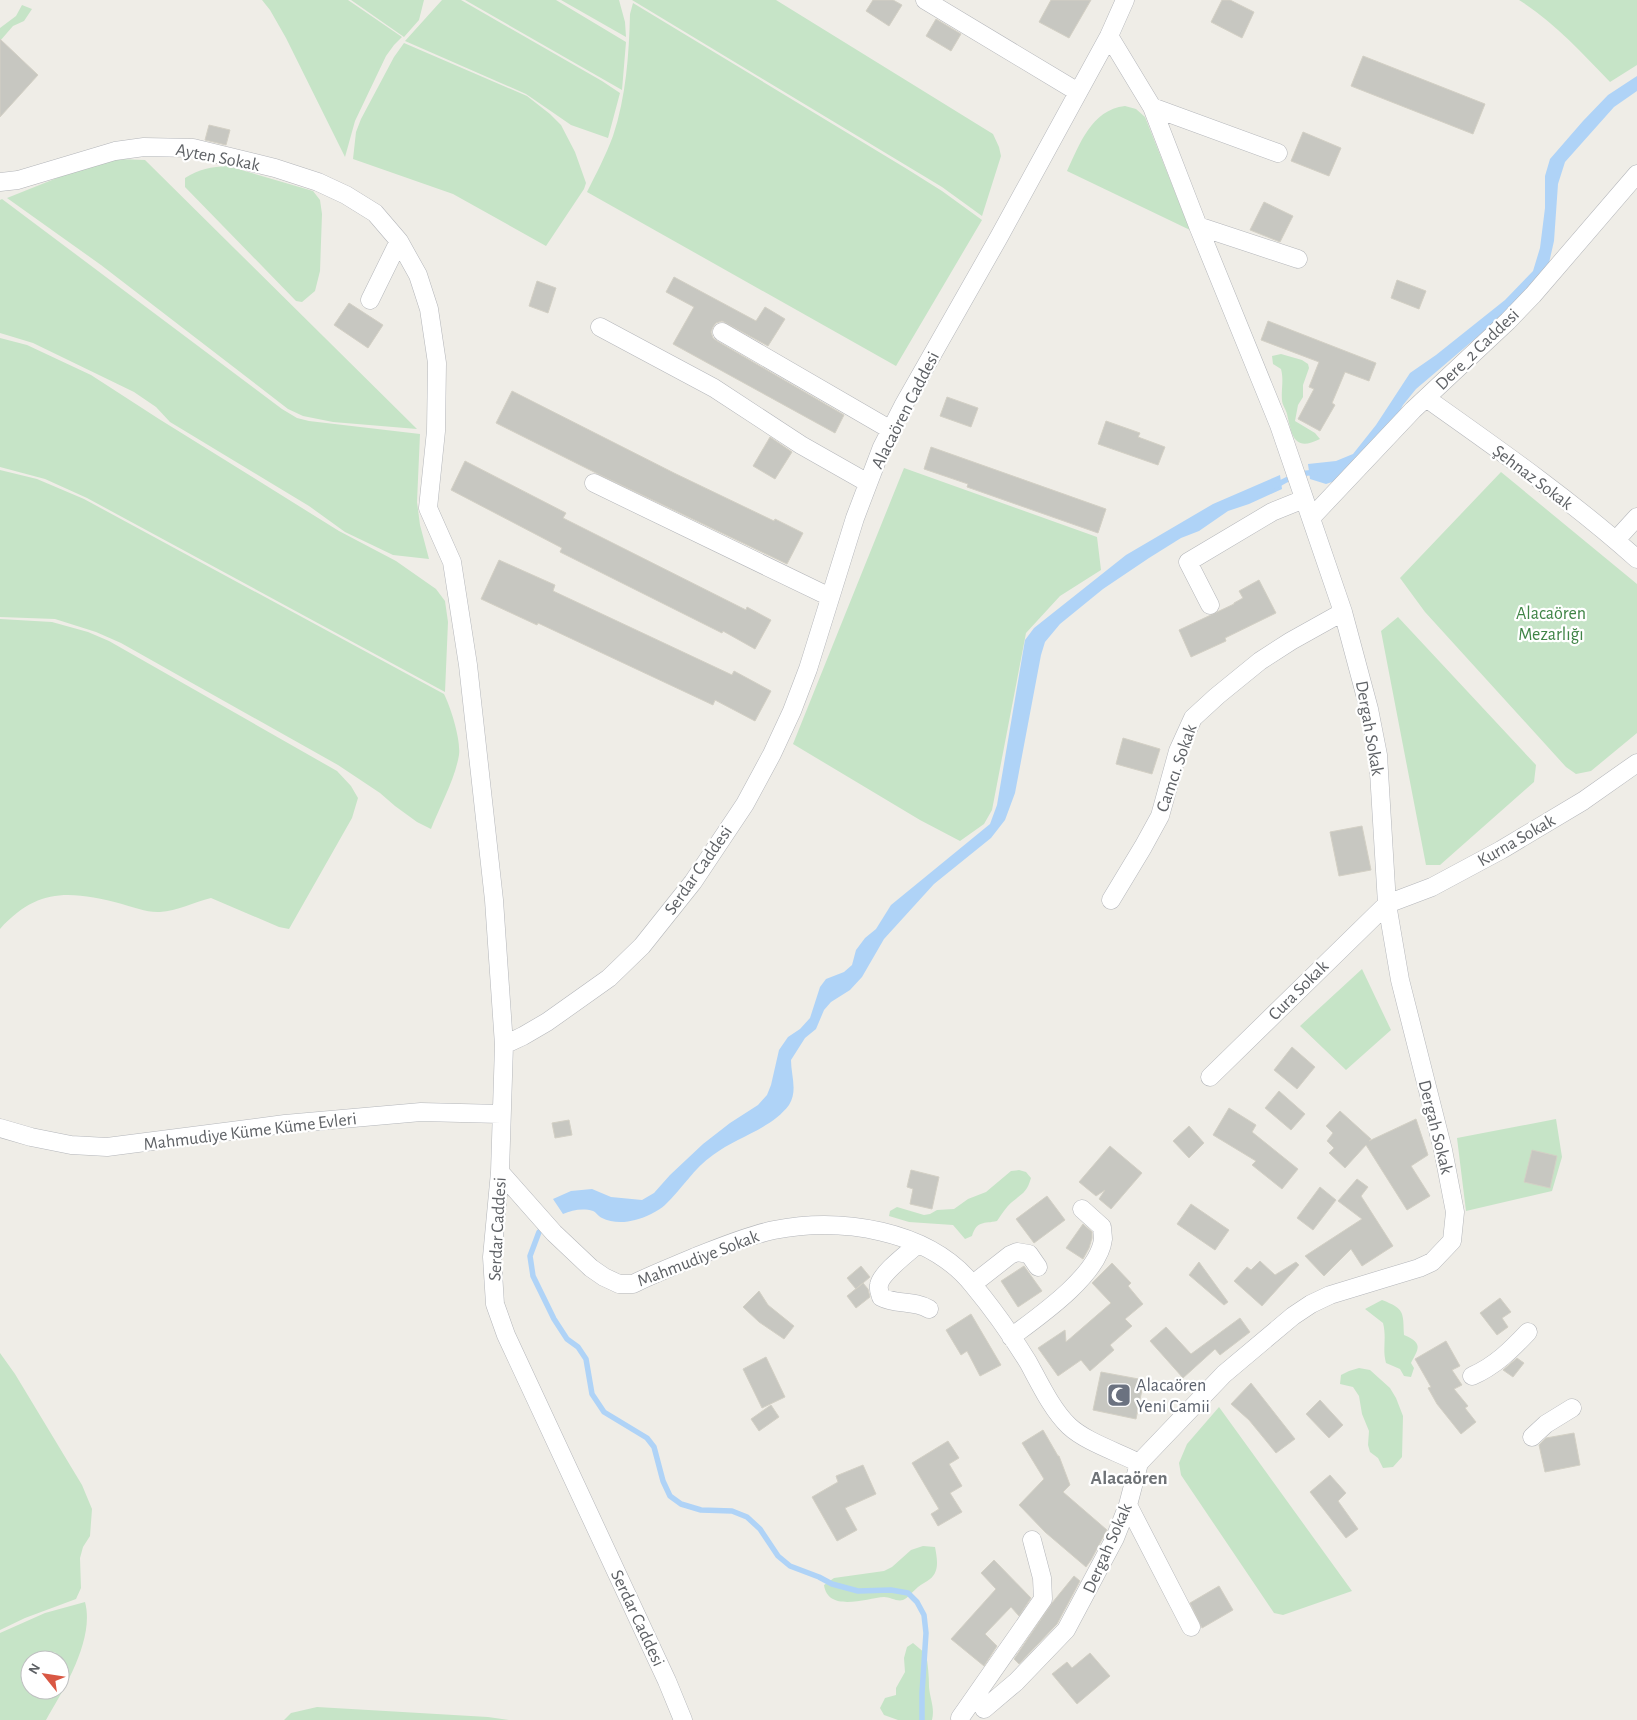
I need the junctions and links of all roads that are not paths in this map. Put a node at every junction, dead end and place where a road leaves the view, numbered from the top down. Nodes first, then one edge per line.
1 (924, 0) edge
2 (1125, 0) edge
3 (1109, 36) junction
4 (1078, 92) junction
5 (1152, 107) junction
6 (1278, 153) dead end
7 (1637, 175) edge
8 (0, 182) edge
9 (1198, 226) junction
10 (399, 241) junction
11 (1298, 259) dead end
12 (370, 300) dead end
13 (600, 326) dead end
14 (722, 332) dead end
15 (1426, 398) junction
16 (891, 430) junction
17 (594, 483) dead end
18 (868, 483) junction
19 (1303, 496) junction
20 (1637, 517) edge
21 (1310, 518) junction
22 (1616, 540) junction
23 (1637, 559) edge
24 (830, 597) junction
25 (1210, 604) dead end
26 (1343, 612) junction
27 (1637, 763) edge
28 (745, 804) joint
29 (1111, 900) dead end
30 (1387, 904) junction
31 (504, 1045) junction
32 (1210, 1078) dead end
33 (501, 1114) junction
34 (0, 1128) edge
35 (500, 1172) junction
36 (1082, 1210) dead end
37 (918, 1244) junction
38 (1038, 1267) dead end
39 (973, 1284) junction
40 (929, 1309) dead end
41 (1528, 1332) dead end
42 (1011, 1337) junction
43 (1472, 1376) dead end
44 (1572, 1408) dead end
45 (1532, 1437) dead end
46 (1139, 1463) junction
47 (1128, 1505) junction
48 (1032, 1540) dead end
49 (1191, 1627) dead end
50 (984, 1709) dead end
51 (960, 1718) dead end
52 (682, 1720) edge

1 - 4 street
2 - 3 street, Alacaören Caddesi
3 - 4 street, Alacaören Caddesi
3 - 5 street
4 - 16 street, Alacaören Caddesi
5 - 6 street
5 - 9 street
7 - 15 street, Dere_2 Caddesi
8 - 10 street, Ayten Sokak
9 - 11 street
9 - 19 street, Dergah Sokak
10 - 12 street
10 - 31 street, Ayten Sokak
13 - 18 street
14 - 16 street
15 - 21 street, Dere_2 Caddesi
15 - 22 street, Şehnaz Sokak
16 - 18 street, Alacaören Caddesi
17 - 24 street
18 - 24 street, Alacaören Caddesi
19 - 21 street, Dergah Sokak
19 - 25 street
20 - 22 street
21 - 26 street, Dergah Sokak
22 - 23 street, Şehnaz Sokak
24 - 28 street, Alacaören Caddesi
26 - 29 street, Camcı. Sokak
26 - 30 street, Dergah Sokak
27 - 30 street, Kurna Sokak
28 - 31 street, Serdar Caddesi
30 - 32 street, Cura Sokak
30 - 46 street, Dergah Sokak
31 - 33 street, Serdar Caddesi
33 - 34 street, Mahmudiye Küme Küme Evleri
33 - 35 street, Serdar Caddesi
35 - 37 street, Mahmudiye Sokak
35 - 52 street, Serdar Caddesi
36 - 42 street
37 - 39 street, Mahmudiye Sokak
37 - 40 street
38 - 39 street
39 - 42 street, Mahmudiye Sokak
41 - 43 street
42 - 46 street, Mahmudiye Sokak
44 - 45 street
46 - 47 street, Dergah Sokak
47 - 49 street
47 - 50 street, Dergah Sokak
48 - 51 street

